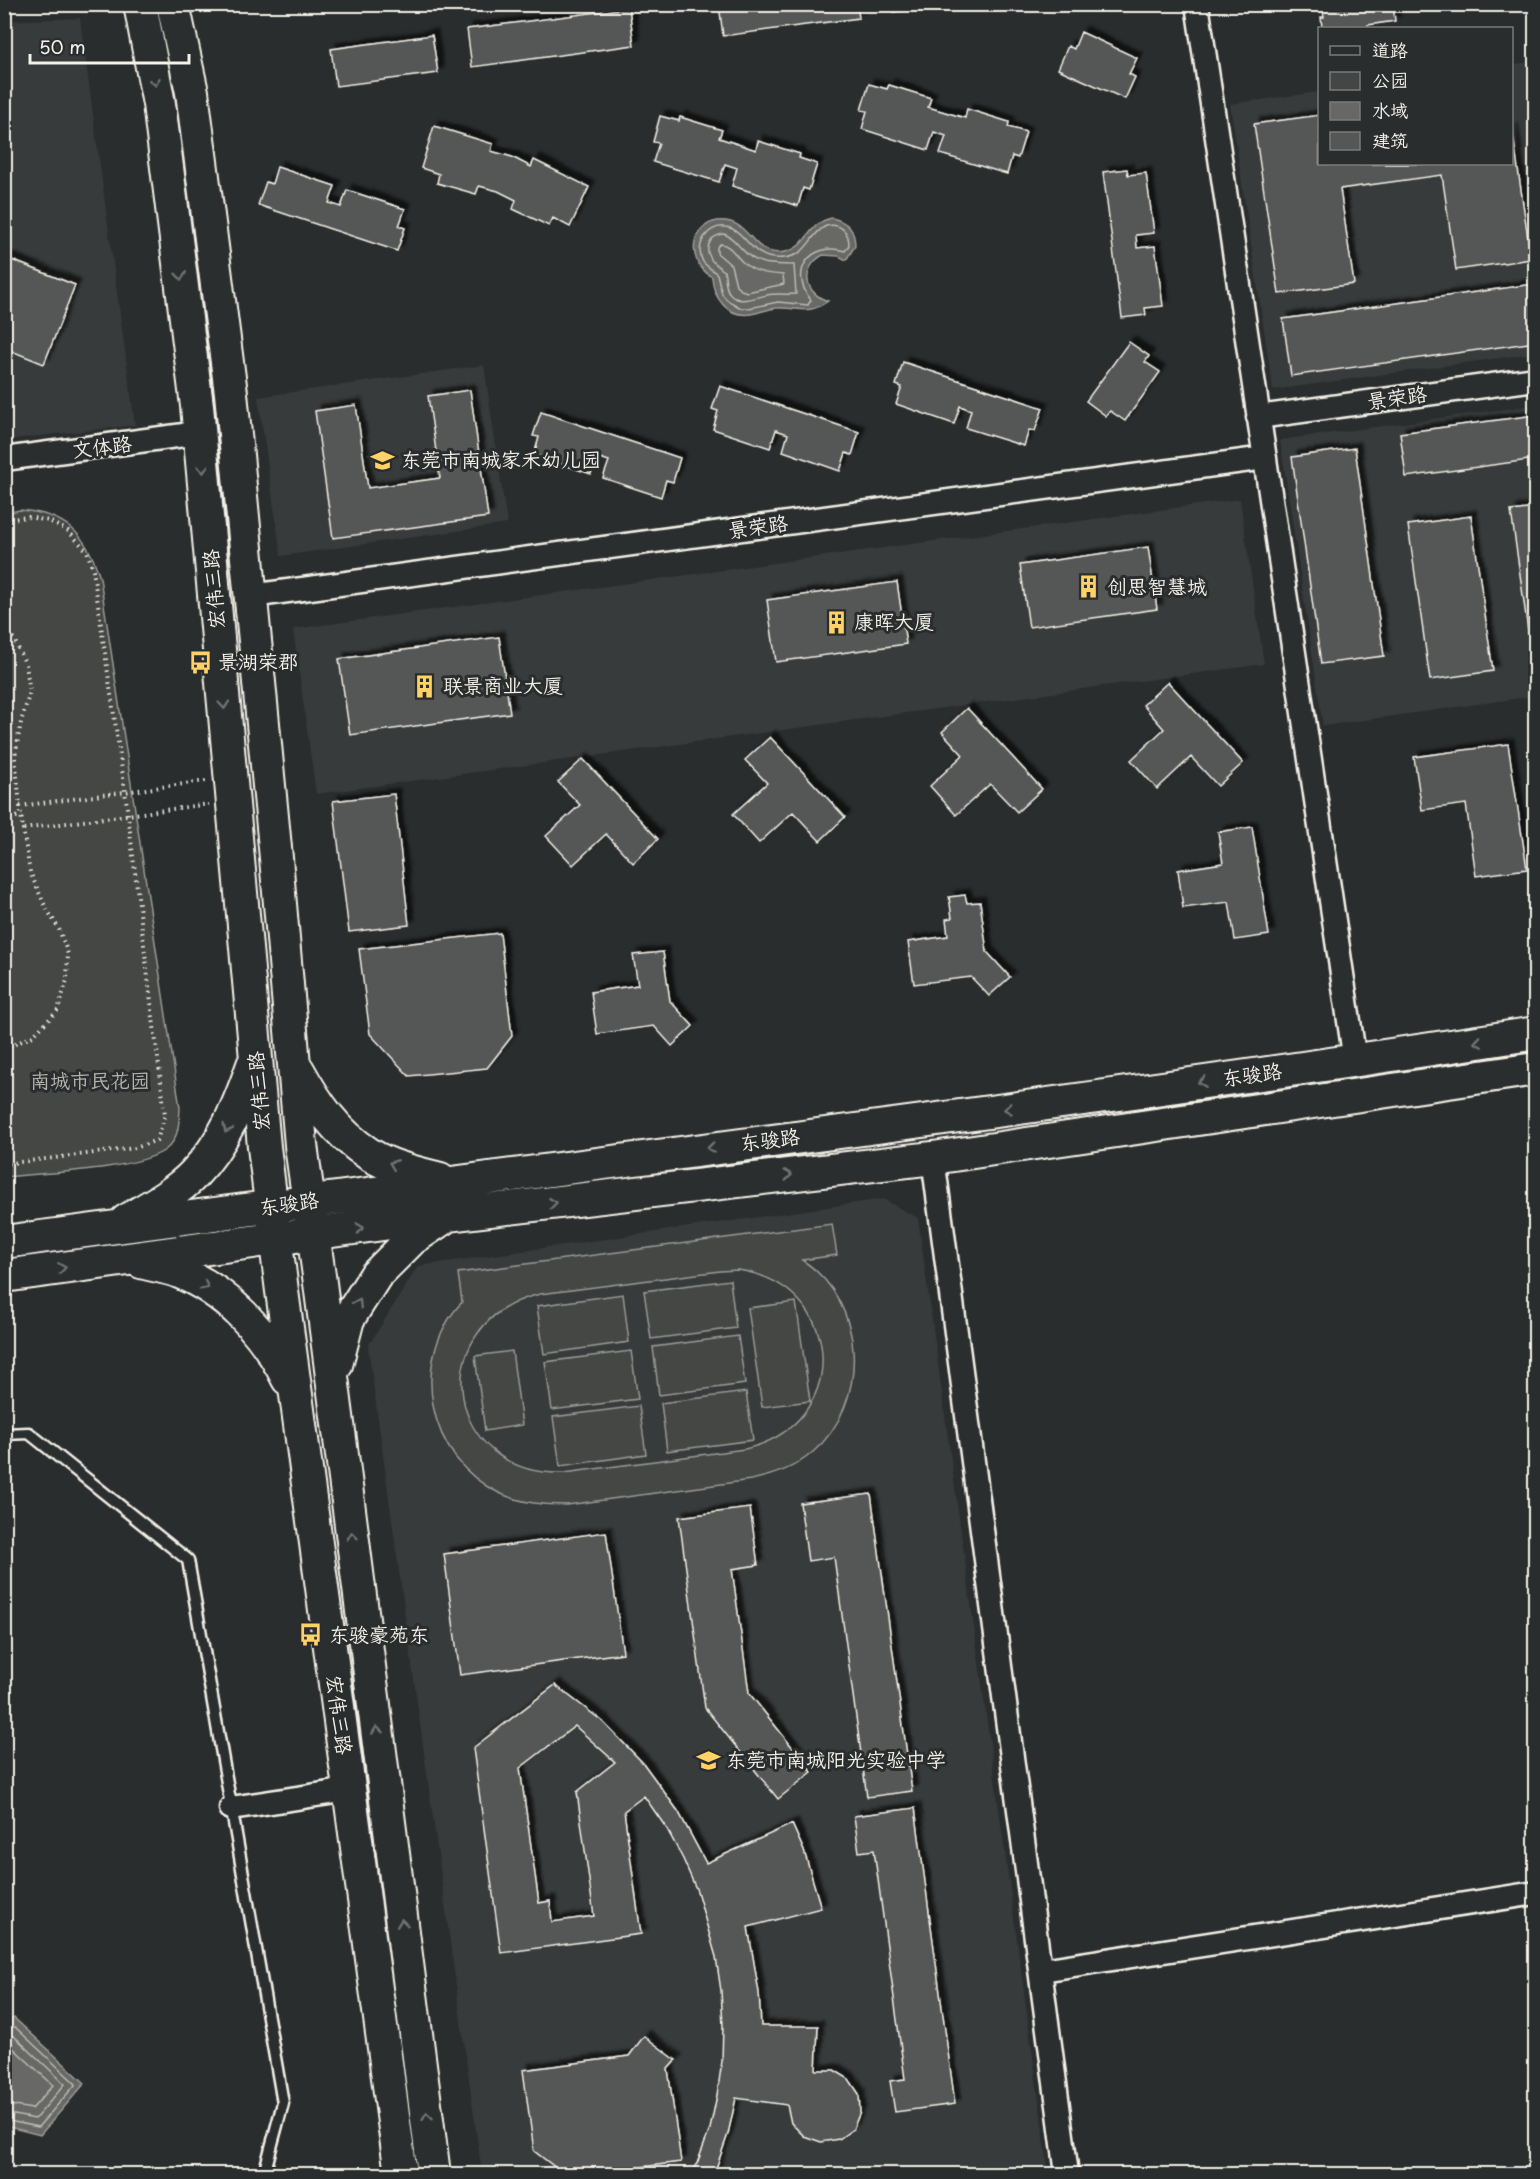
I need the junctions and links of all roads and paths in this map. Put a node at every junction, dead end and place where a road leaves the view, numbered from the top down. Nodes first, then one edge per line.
1 (140, 4) edge
2 (173, 4) edge
3 (1197, 4) edge
4 (1536, 379) edge
5 (1258, 417) junction
6 (200, 434) junction
7 (1265, 458) junction
8 (4, 459) edge
9 (4, 520) edge
10 (251, 596) junction
11 (4, 629) edge
12 (232, 789) junction
13 (125, 792) junction
14 (20, 806) junction
15 (128, 815) junction
16 (22, 816) junction
17 (4, 819) edge
18 (23, 829) junction
19 (1536, 1033) edge
20 (4, 1049) edge
21 (256, 1056) junction
22 (1354, 1061) junction
23 (294, 1063) junction
24 (1536, 1069) edge
25 (933, 1158) junction
26 (4, 1164) edge
27 (449, 1182) junction
28 (308, 1202) junction
29 (272, 1207) junction
30 (449, 1215) junction
31 (114, 1228) junction
32 (313, 1234) junction
33 (275, 1239) junction
34 (4, 1242) edge
35 (131, 1259) junction
36 (4, 1276) edge
37 (332, 1378) junction
38 (296, 1395) junction
39 (4, 1434) edge
40 (349, 1790) junction
41 (231, 1808) junction
42 (1536, 1893) edge
43 (1042, 1970) junction
44 (259, 2175) edge
45 (401, 2175) edge
46 (434, 2175) edge
47 (1067, 2175) edge

1 -> 6 main road, 宏伟三路
2 - 10 main road, 宏伟三路
3 - 5 street
4 - 5 street, 景荣路
5 - 7 street
6 - 8 street, 文体路
6 -> 12 main road, 宏伟三路
7 - 10 street, 景荣路
7 - 22 street
9 - 13 path
10 - 23 main road, 宏伟三路
11 - 14 path
12 - 13 path
12 - 15 path
12 - 21 main road, 宏伟三路
13 - 14 path
13 - 15 path
14 - 16 path
15 - 18 path
15 - 26 path
16 - 17 path
16 - 18 path
18 - 20 path
19 -> 22 main road, 东骏路
21 - 29 main road, 宏伟三路
21 -> 31 main road
22 -> 27 main road, 东骏路
27 -> 23 main road
23 - 28 main road, 宏伟三路
24 - 25 main road, 东骏路
30 -> 25 main road, 东骏路
25 - 43 street
27 - 28 main road, 东骏路
28 - 29 main road, 东骏路
28 - 32 main road, 宏伟三路
29 - 31 main road, 东骏路
29 - 33 main road, 宏伟三路
32 -> 30 main road, 东骏路
37 -> 30 main road
31 - 34 main road, 东骏路
32 - 33 main road, 东骏路
32 - 37 main road, 宏伟三路
33 - 35 main road, 东骏路
33 - 38 main road, 宏伟三路
36 -> 35 main road, 东骏路
35 -> 38 main road
46 -> 37 main road, 宏伟三路
38 - 40 main road, 宏伟三路
39 - 41 lane
40 - 41 street
40 - 45 main road, 宏伟三路
41 - 44 lane
42 - 43 street
43 - 47 street

